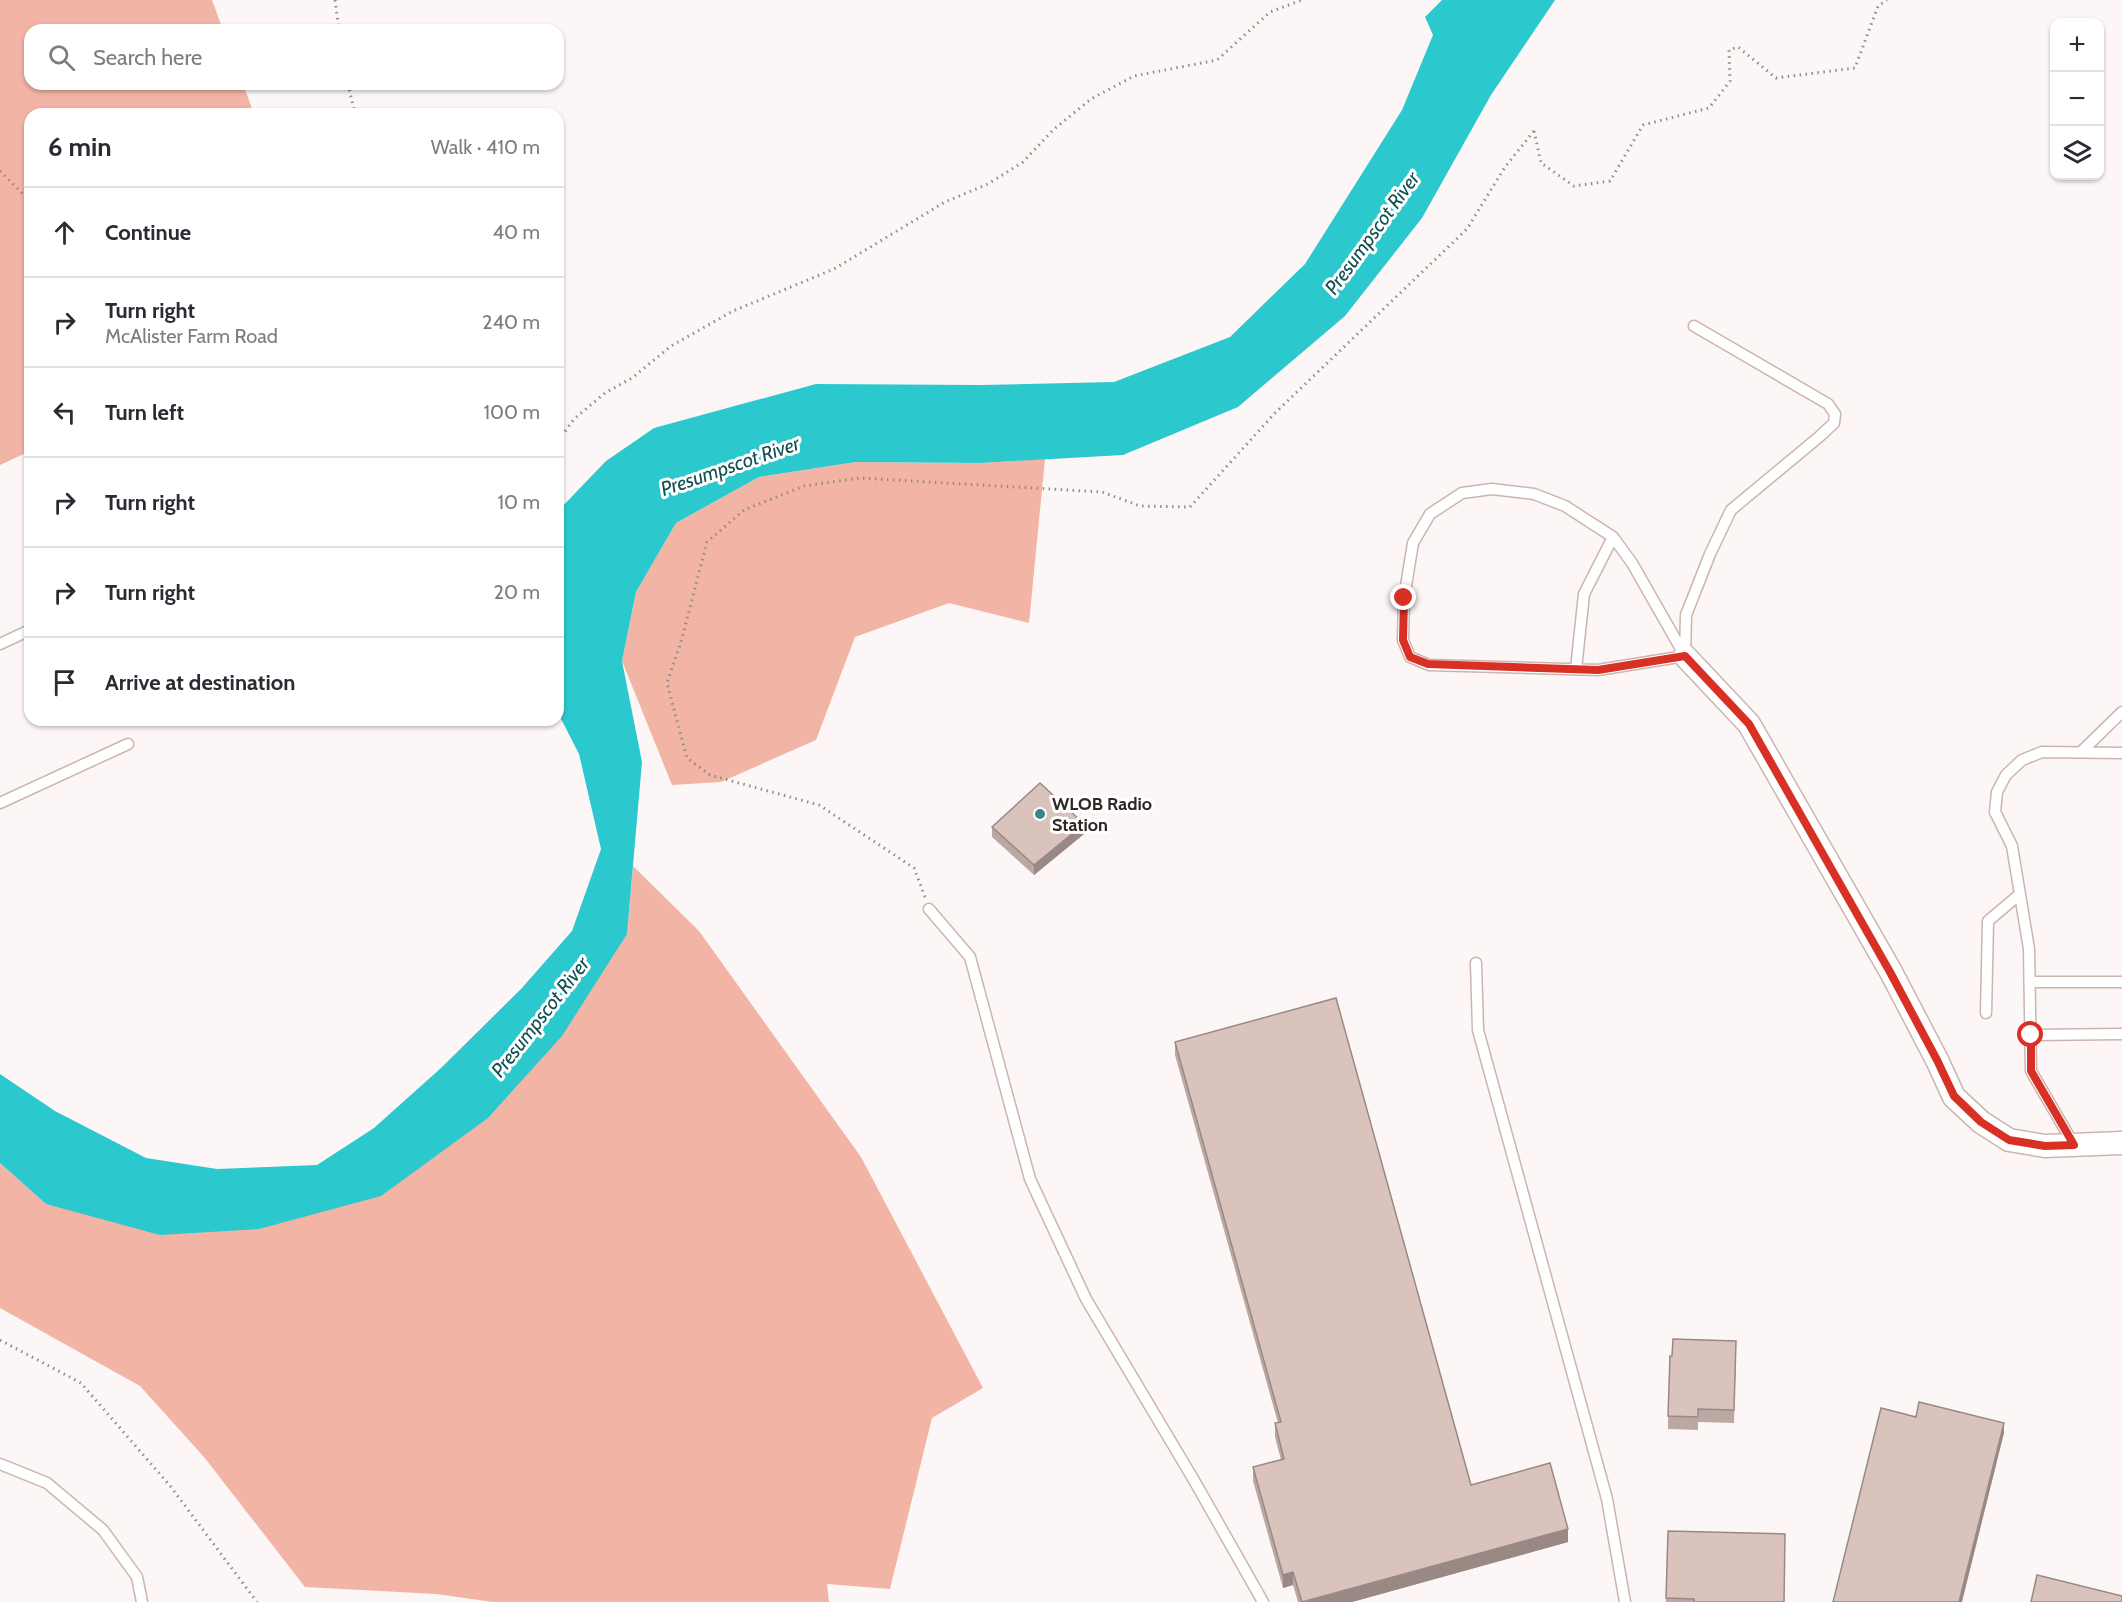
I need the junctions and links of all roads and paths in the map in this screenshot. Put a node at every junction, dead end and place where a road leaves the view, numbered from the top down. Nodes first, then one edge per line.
1 (335, 0) edge
2 (1302, 0) edge
3 (1887, 0) edge
4 (338, 24) edge
5 (349, 90) edge
6 (354, 108) edge
7 (0, 171) edge
8 (24, 195) edge
9 (1694, 327) dead end
10 (564, 433) edge
11 (1613, 537) junction
12 (24, 633) edge
13 (0, 644) edge
14 (1685, 656) junction
15 (1576, 669) junction
16 (2122, 712) edge
17 (128, 744) dead end
18 (2081, 752) junction
19 (2122, 753) edge
20 (0, 803) edge
21 (2020, 894) junction
22 (929, 909) joint
23 (1476, 963) dead end
24 (2030, 982) junction
25 (2122, 982) edge
26 (1986, 1013) dead end
27 (2122, 1034) edge
28 (2031, 1035) junction
29 (2122, 1143) edge
30 (2074, 1145) junction
31 (0, 1340) edge
32 (0, 1464) edge
33 (142, 1602) edge
34 (257, 1602) edge
35 (1263, 1602) edge
36 (1625, 1602) edge

1 - 4 path
2 - 10 path
3 - 22 path
5 - 6 path
7 - 8 path
9 - 14 lane
11 - 14 lane
11 - 15 lane
11 - 15 lane
12 - 13 lane
14 - 15 lane
14 - 30 street
16 - 18 lane
17 - 20 lane
18 - 19 lane
18 - 21 lane
21 - 24 lane
21 - 26 lane
22 - 35 lane
23 - 36 lane
24 - 25 lane
24 - 28 lane
27 - 28 lane
28 - 30 lane
29 - 30 street
31 - 34 path
32 - 33 lane

